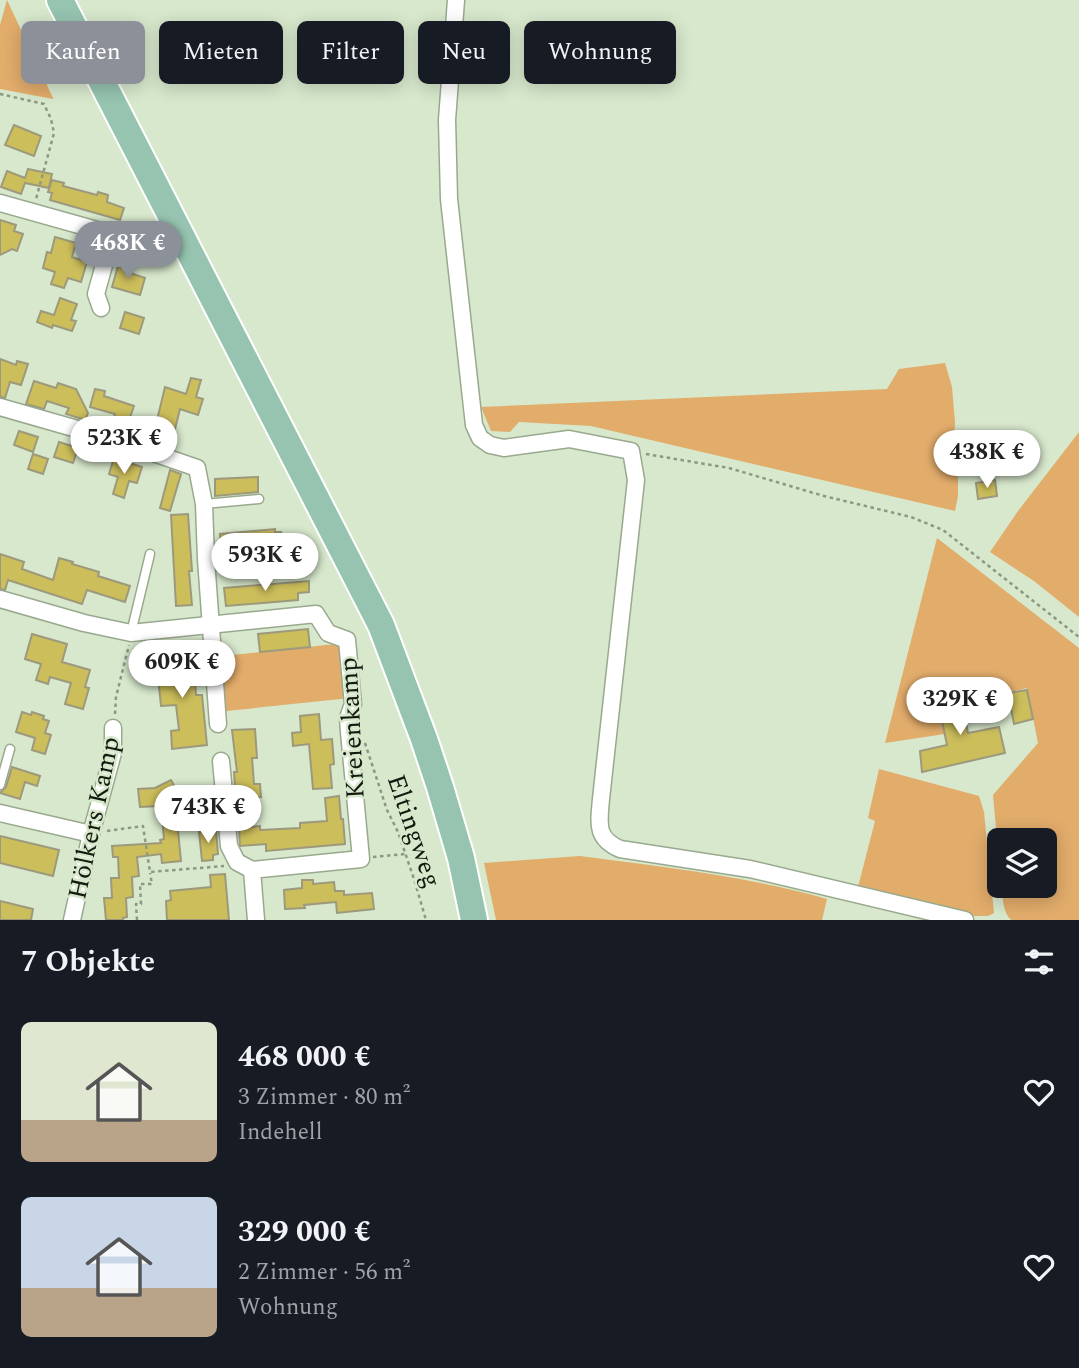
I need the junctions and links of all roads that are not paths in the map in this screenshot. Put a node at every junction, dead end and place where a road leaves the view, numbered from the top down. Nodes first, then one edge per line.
1 (60, 0) edge
2 (456, 0) edge
3 (0, 203) edge
4 (101, 308) dead end
5 (0, 407) edge
6 (259, 499) dead end
7 (204, 504) junction
8 (275, 553) dead end
9 (150, 554) dead end
10 (206, 559) junction
11 (0, 599) edge
12 (211, 625) junction
13 (131, 633) junction
14 (218, 724) dead end
15 (113, 728) road end
16 (10, 749) dead end
17 (221, 761) dead end
18 (0, 785) edge
19 (0, 813) edge
20 (91, 834) junction
21 (251, 870) junction
22 (72, 920) edge
23 (256, 920) edge
24 (474, 920) edge
25 (965, 920) edge

1 - 24 main road
2 - 25 street
3 - 4 street
5 - 7 street
6 - 7 lane
7 - 10 street
8 - 10 lane
9 - 13 lane
10 - 12 street
11 - 13 street
12 - 13 street
12 - 14 street
12 - 21 street, Kreienkamp
15 - 20 street, Hölkers Kamp
16 - 18 lane
17 - 21 street
19 - 20 street
20 - 22 street, Hölkers Kamp
21 - 23 street

